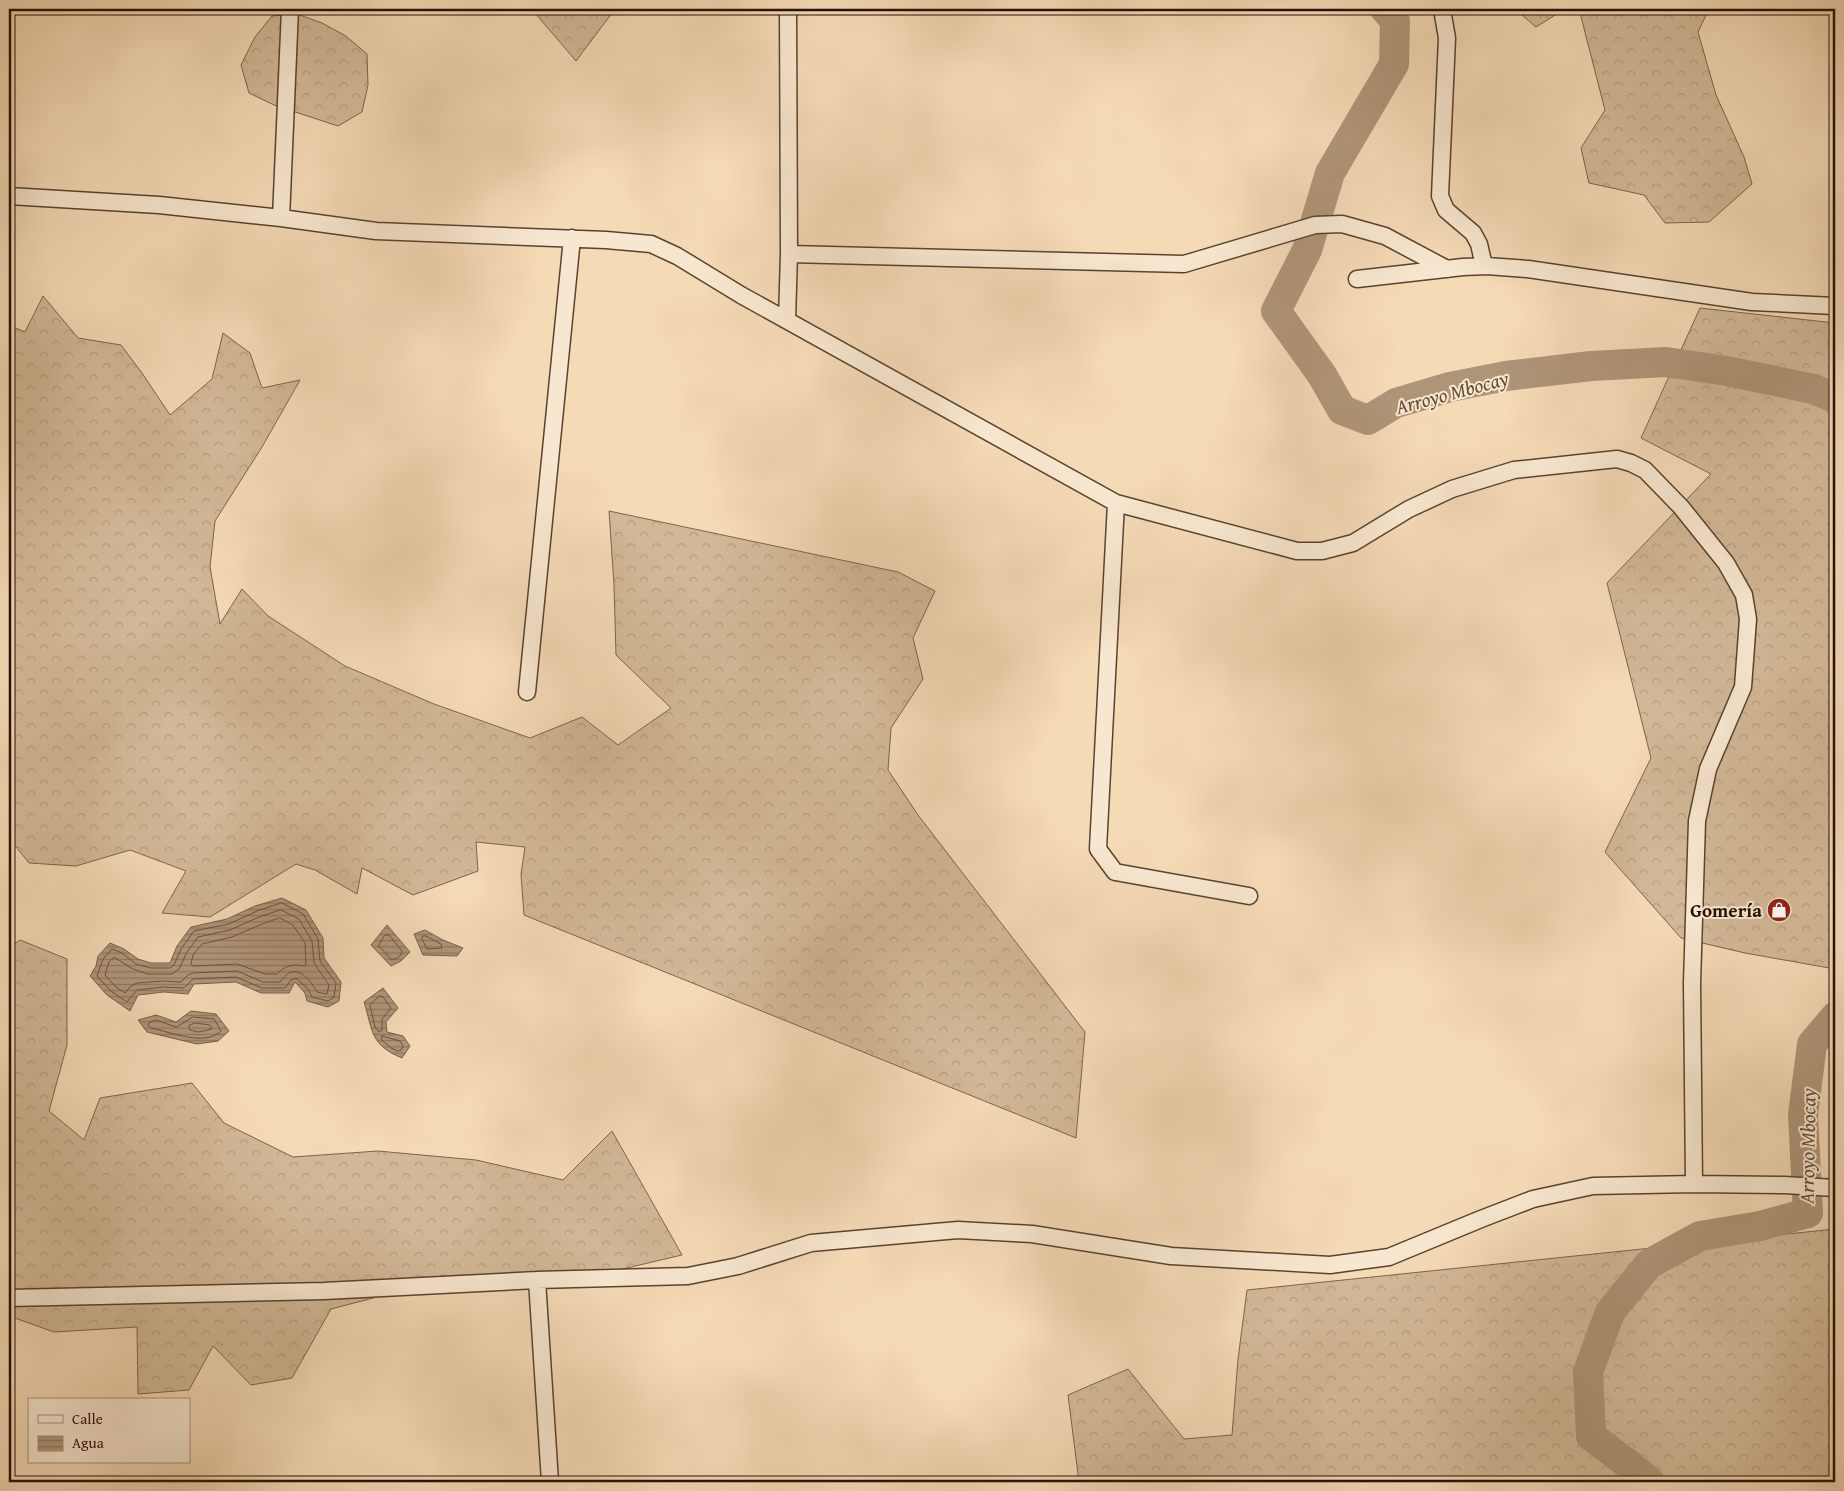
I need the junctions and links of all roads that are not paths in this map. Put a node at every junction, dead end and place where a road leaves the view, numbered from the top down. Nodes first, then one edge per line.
1 (290, 9) edge
2 (788, 9) edge
3 (1442, 9) edge
4 (9, 196) edge
5 (281, 218) junction
6 (572, 238) junction
7 (788, 254) junction
8 (1484, 266) junction
9 (1447, 269) junction
10 (1356, 279) dead end
11 (1835, 306) edge
12 (787, 320) junction
13 (1116, 503) junction
14 (527, 692) dead end
15 (1249, 896) dead end
16 (1694, 1184) junction
17 (1835, 1188) edge
18 (537, 1280) junction
19 (9, 1298) edge
20 (550, 1482) edge

1 - 5 street
2 - 7 street
3 - 8 street
4 - 5 street
5 - 6 street
6 - 12 street
6 - 14 street
7 - 9 street
7 - 12 street
8 - 9 street
8 - 11 street
9 - 10 street
12 - 13 street
13 - 15 street
13 - 16 street
16 - 17 street
16 - 18 street
18 - 19 street
18 - 20 street

